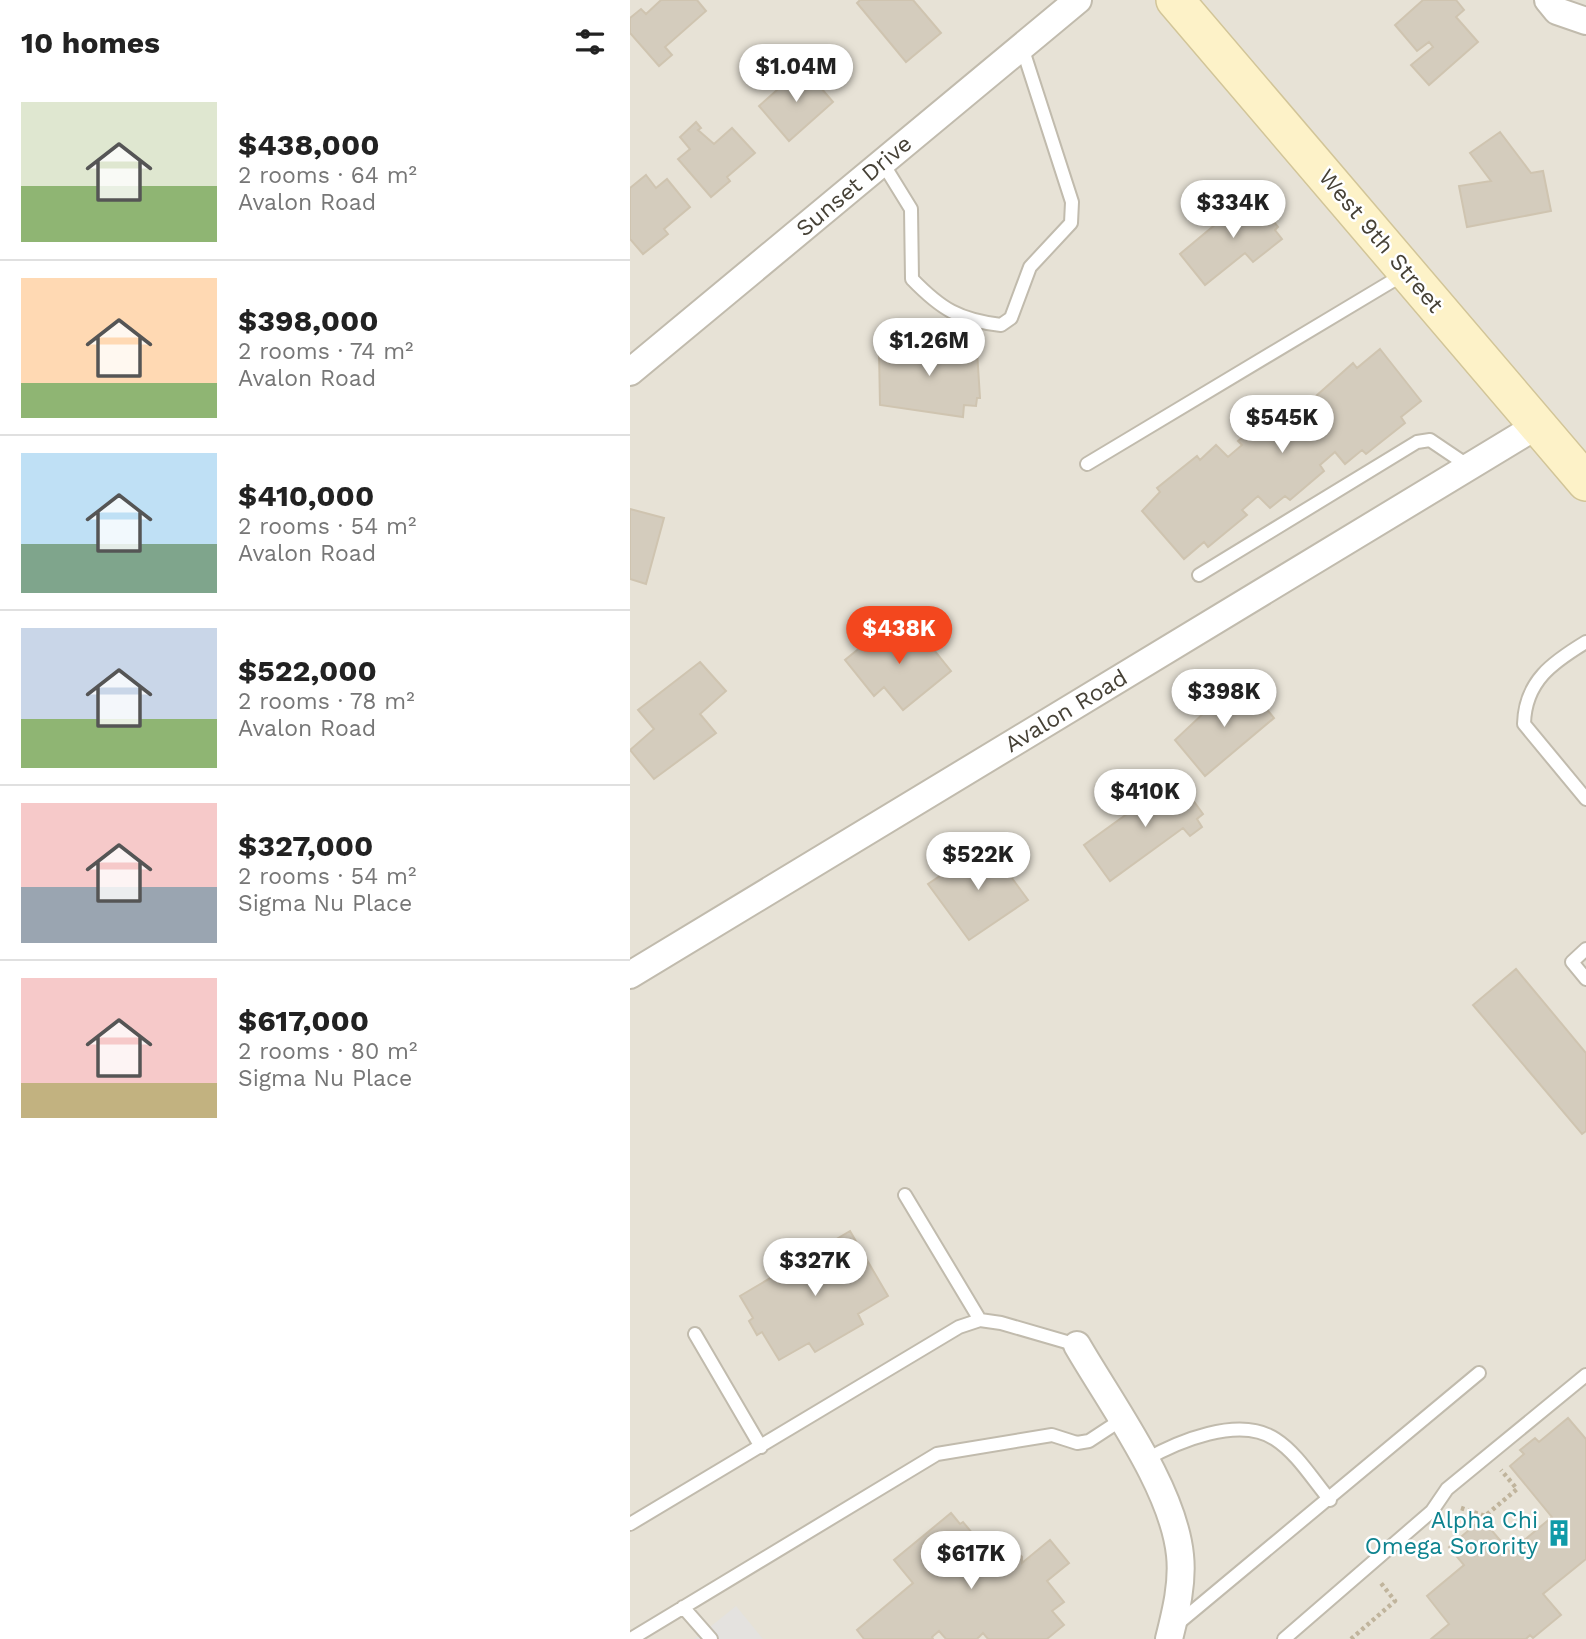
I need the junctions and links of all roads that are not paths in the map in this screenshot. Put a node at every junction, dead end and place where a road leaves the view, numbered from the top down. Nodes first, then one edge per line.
1 (1078, 0) edge
2 (1175, 0) edge
3 (1548, 0) edge
4 (1586, 21) edge
5 (1021, 47) junction
6 (882, 162) junction
7 (1407, 272) junction
8 (630, 372) edge
9 (1538, 425) junction
10 (1087, 464) dead end
11 (1470, 467) junction
12 (1586, 482) edge
13 (1199, 575) dead end
14 (1586, 642) edge
15 (1586, 799) edge
16 (1586, 949) edge
17 (630, 975) edge
18 (1586, 979) edge
19 (905, 1195) dead end
20 (980, 1320) junction
21 (695, 1334) dead end
22 (1077, 1345) joint
23 (1479, 1373) dead end
24 (1586, 1375) edge
25 (1121, 1420) junction
26 (761, 1447) junction
27 (1144, 1460) junction
28 (1330, 1500) junction
29 (630, 1524) edge
30 (683, 1606) junction
31 (1171, 1634) edge
32 (631, 1639) edge
33 (710, 1639) edge
34 (1284, 1639) edge

1 - 5 street, Sunset Drive
2 - 7 main road, West 9th Street
3 - 4 street
5 - 6 street, Sunset Drive
5 - 6 lane
6 - 8 street, Sunset Drive
7 - 9 main road, West 9th Street
7 - 10 lane
9 - 11 street, Avalon Road
9 - 12 main road, West 9th Street
11 - 13 lane
11 - 17 street, Avalon Road
14 - 15 lane
16 - 18 lane
19 - 20 lane
20 - 22 lane
20 - 26 lane
21 - 26 lane
22 - 25 street
23 - 28 lane
24 - 34 lane
25 - 27 street
25 - 30 lane
26 - 29 lane
27 - 28 lane
27 - 31 street
28 - 31 lane
30 - 32 lane
30 - 33 lane

